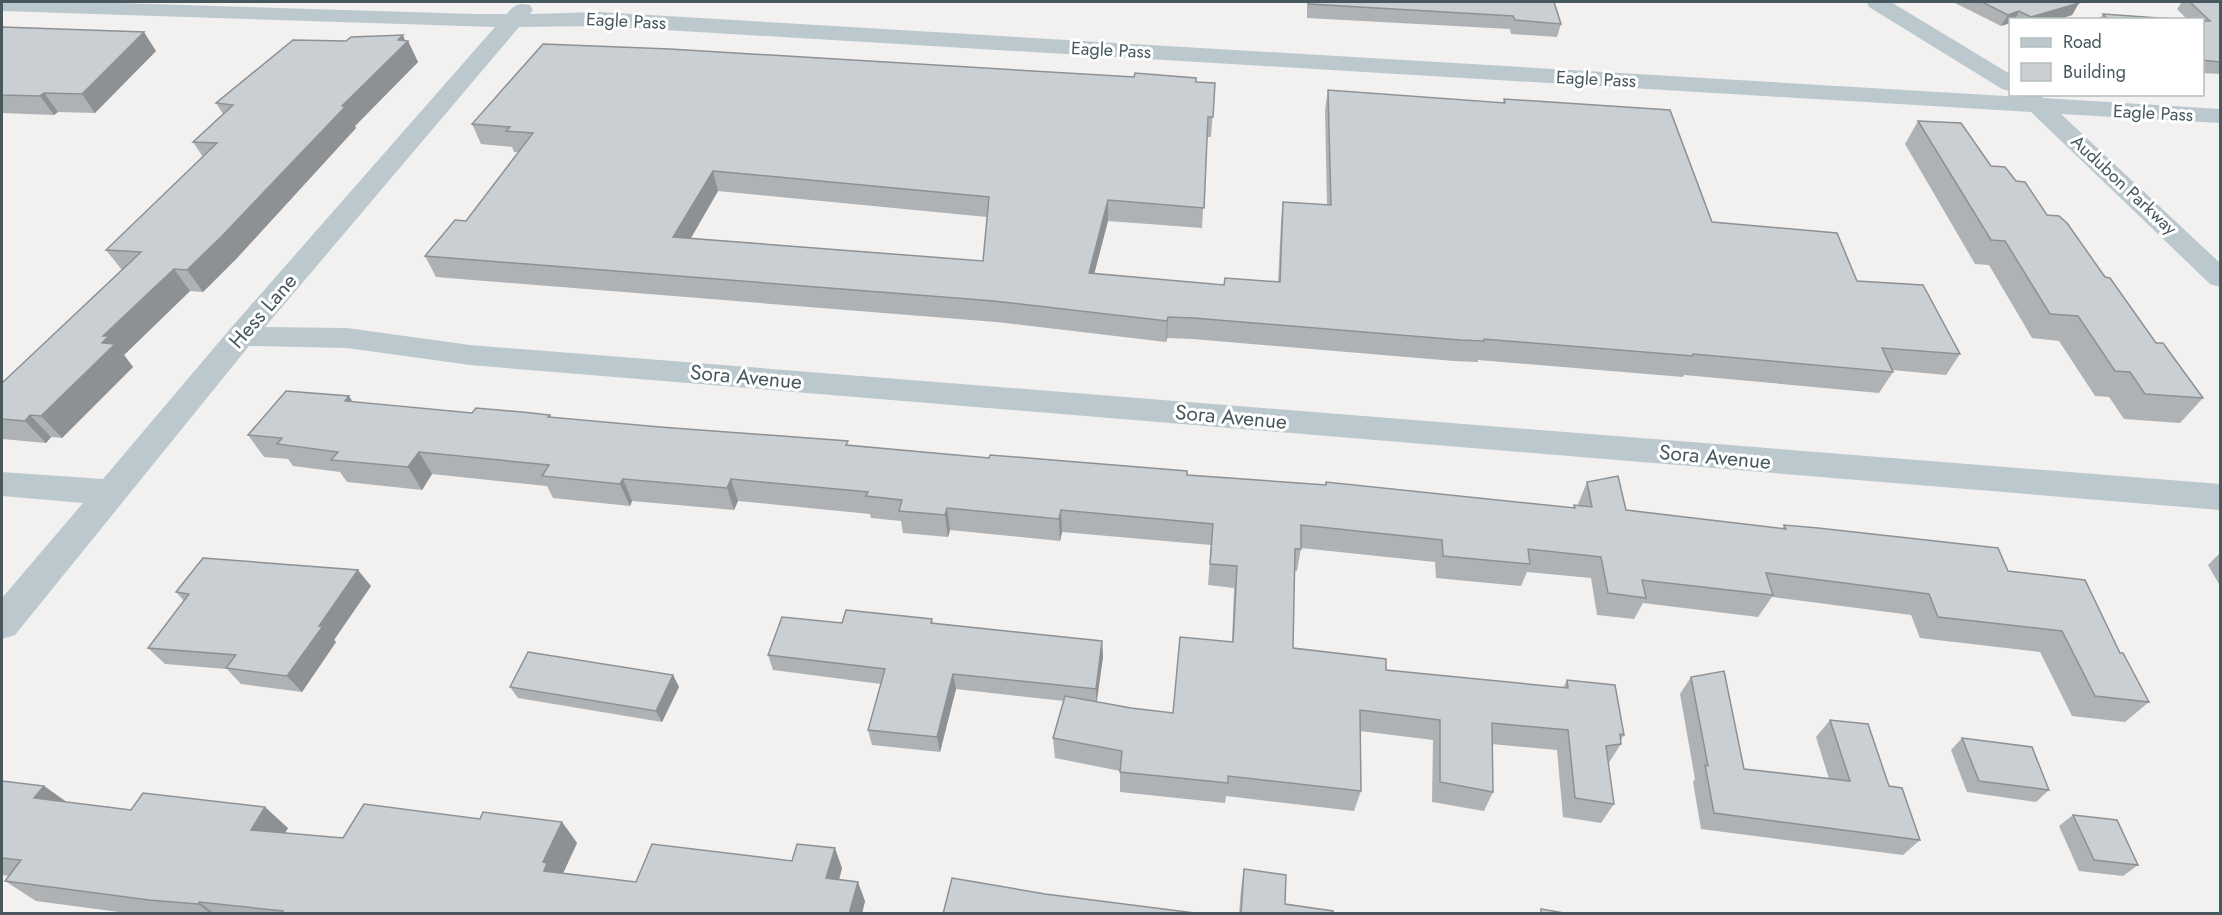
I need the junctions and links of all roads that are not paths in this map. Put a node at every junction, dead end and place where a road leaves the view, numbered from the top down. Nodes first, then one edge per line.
1 (1877, 2) edge
2 (2, 5) edge
3 (521, 11) edge
4 (2009, 83) edge
5 (2031, 100) edge
6 (2220, 116) edge
7 (2220, 278) edge
8 (241, 336) junction
9 (2, 484) edge
10 (112, 492) junction
11 (2220, 497) edge
12 (2, 624) edge

1 - 4 street
2 - 3 street, Eagle Pass
3 - 5 street, Eagle Pass
3 - 8 street, Hess Lane
5 - 6 street, Eagle Pass
5 - 7 street, Audubon Parkway
8 - 10 street, Hess Lane
8 - 11 street, Sora Avenue
9 - 10 street
10 - 12 street, Hess Lane

